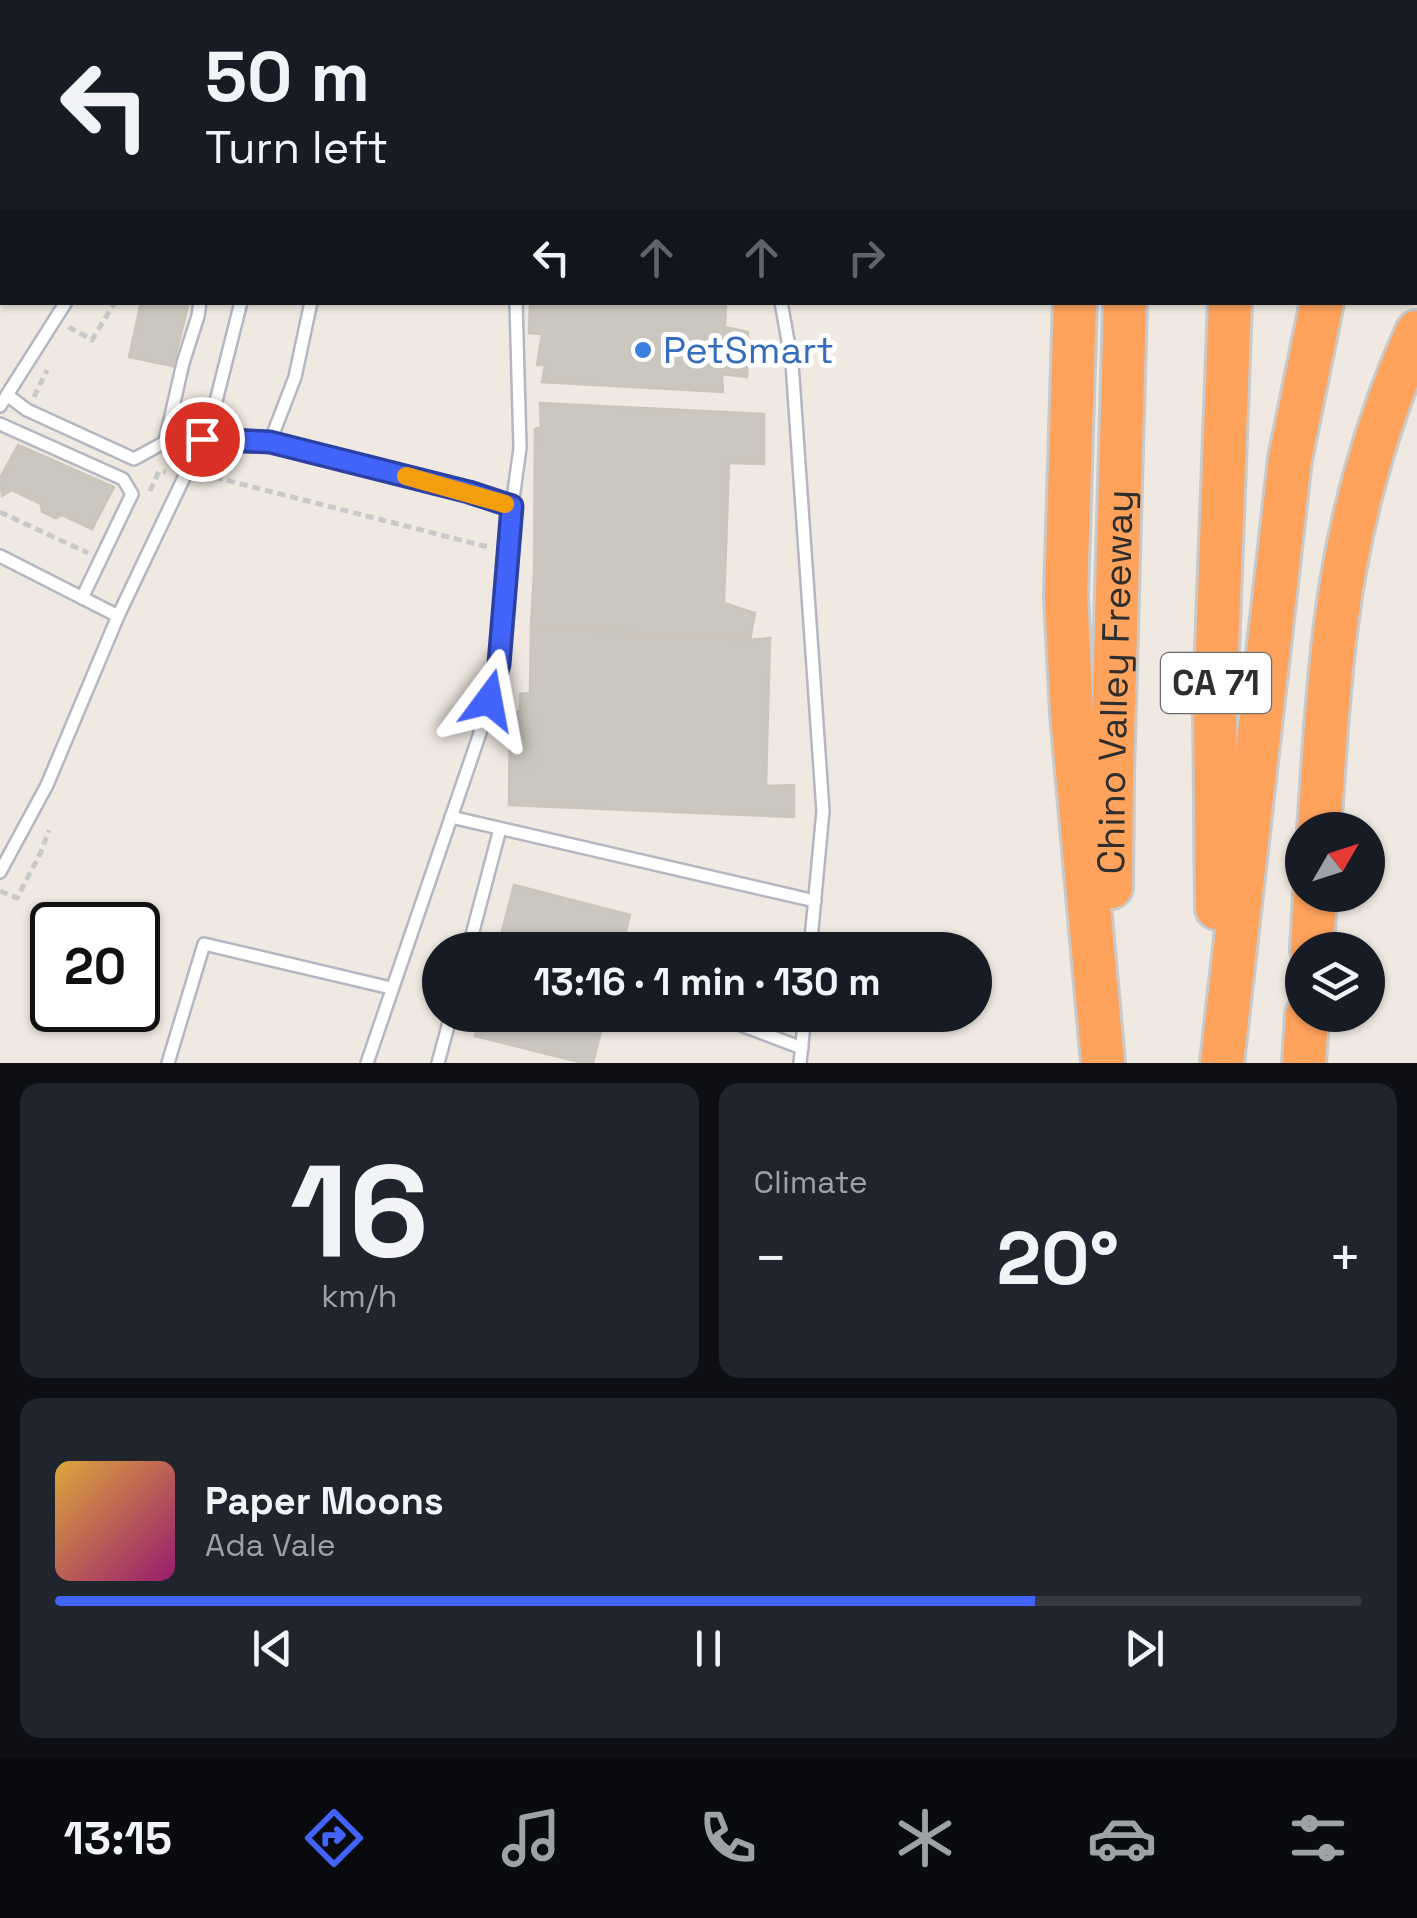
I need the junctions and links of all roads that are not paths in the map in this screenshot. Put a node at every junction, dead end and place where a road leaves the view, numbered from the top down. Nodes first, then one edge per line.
1 (64, 305) edge
2 (200, 305) edge
3 (241, 305) edge
4 (311, 305) edge
5 (516, 305) edge
6 (782, 305) edge
7 (1075, 305) edge
8 (1126, 305) edge
9 (1230, 305) edge
10 (1321, 305) edge
11 (1417, 332) edge
12 (8, 394) junction
13 (0, 406) edge
14 (0, 424) edge
15 (202, 439) junction
16 (270, 442) junction
17 (512, 506) junction
18 (0, 556) edge
19 (82, 598) junction
20 (118, 616) junction
21 (1321, 812) edge
22 (452, 817) junction
23 (500, 829) junction
24 (1, 867) edge
25 (815, 901) junction
26 (473, 932) edge
27 (812, 932) edge
28 (391, 988) junction
29 (446, 1032) edge
30 (760, 1032) edge
31 (803, 1032) edge
32 (1306, 1032) edge
33 (802, 1048) junction
34 (168, 1063) edge
35 (366, 1063) edge
36 (438, 1063) edge
37 (800, 1063) edge
38 (1106, 1063) edge
39 (1220, 1063) edge
40 (1304, 1063) edge

1 - 12 lane
2 - 12 lane
3 - 15 lane
4 - 16 lane
5 - 17 lane
6 - 25 lane
7 - 38 highway
8 - 38 highway, Chino Valley Freeway / CA 71
9 - 39 highway, CA 71
10 - 39 highway
11 - 21 highway
12 - 13 lane
14 - 19 lane
15 - 16 lane
15 - 20 lane
16 - 17 lane
17 - 22 lane
18 - 19 lane
19 - 20 lane
20 - 24 lane
22 - 23 lane
22 - 28 lane
23 - 25 lane
23 - 26 lane
25 - 27 lane
28 - 34 lane
28 - 35 lane
29 - 36 lane
30 - 33 lane
31 - 33 lane
32 - 40 highway
33 - 37 lane

